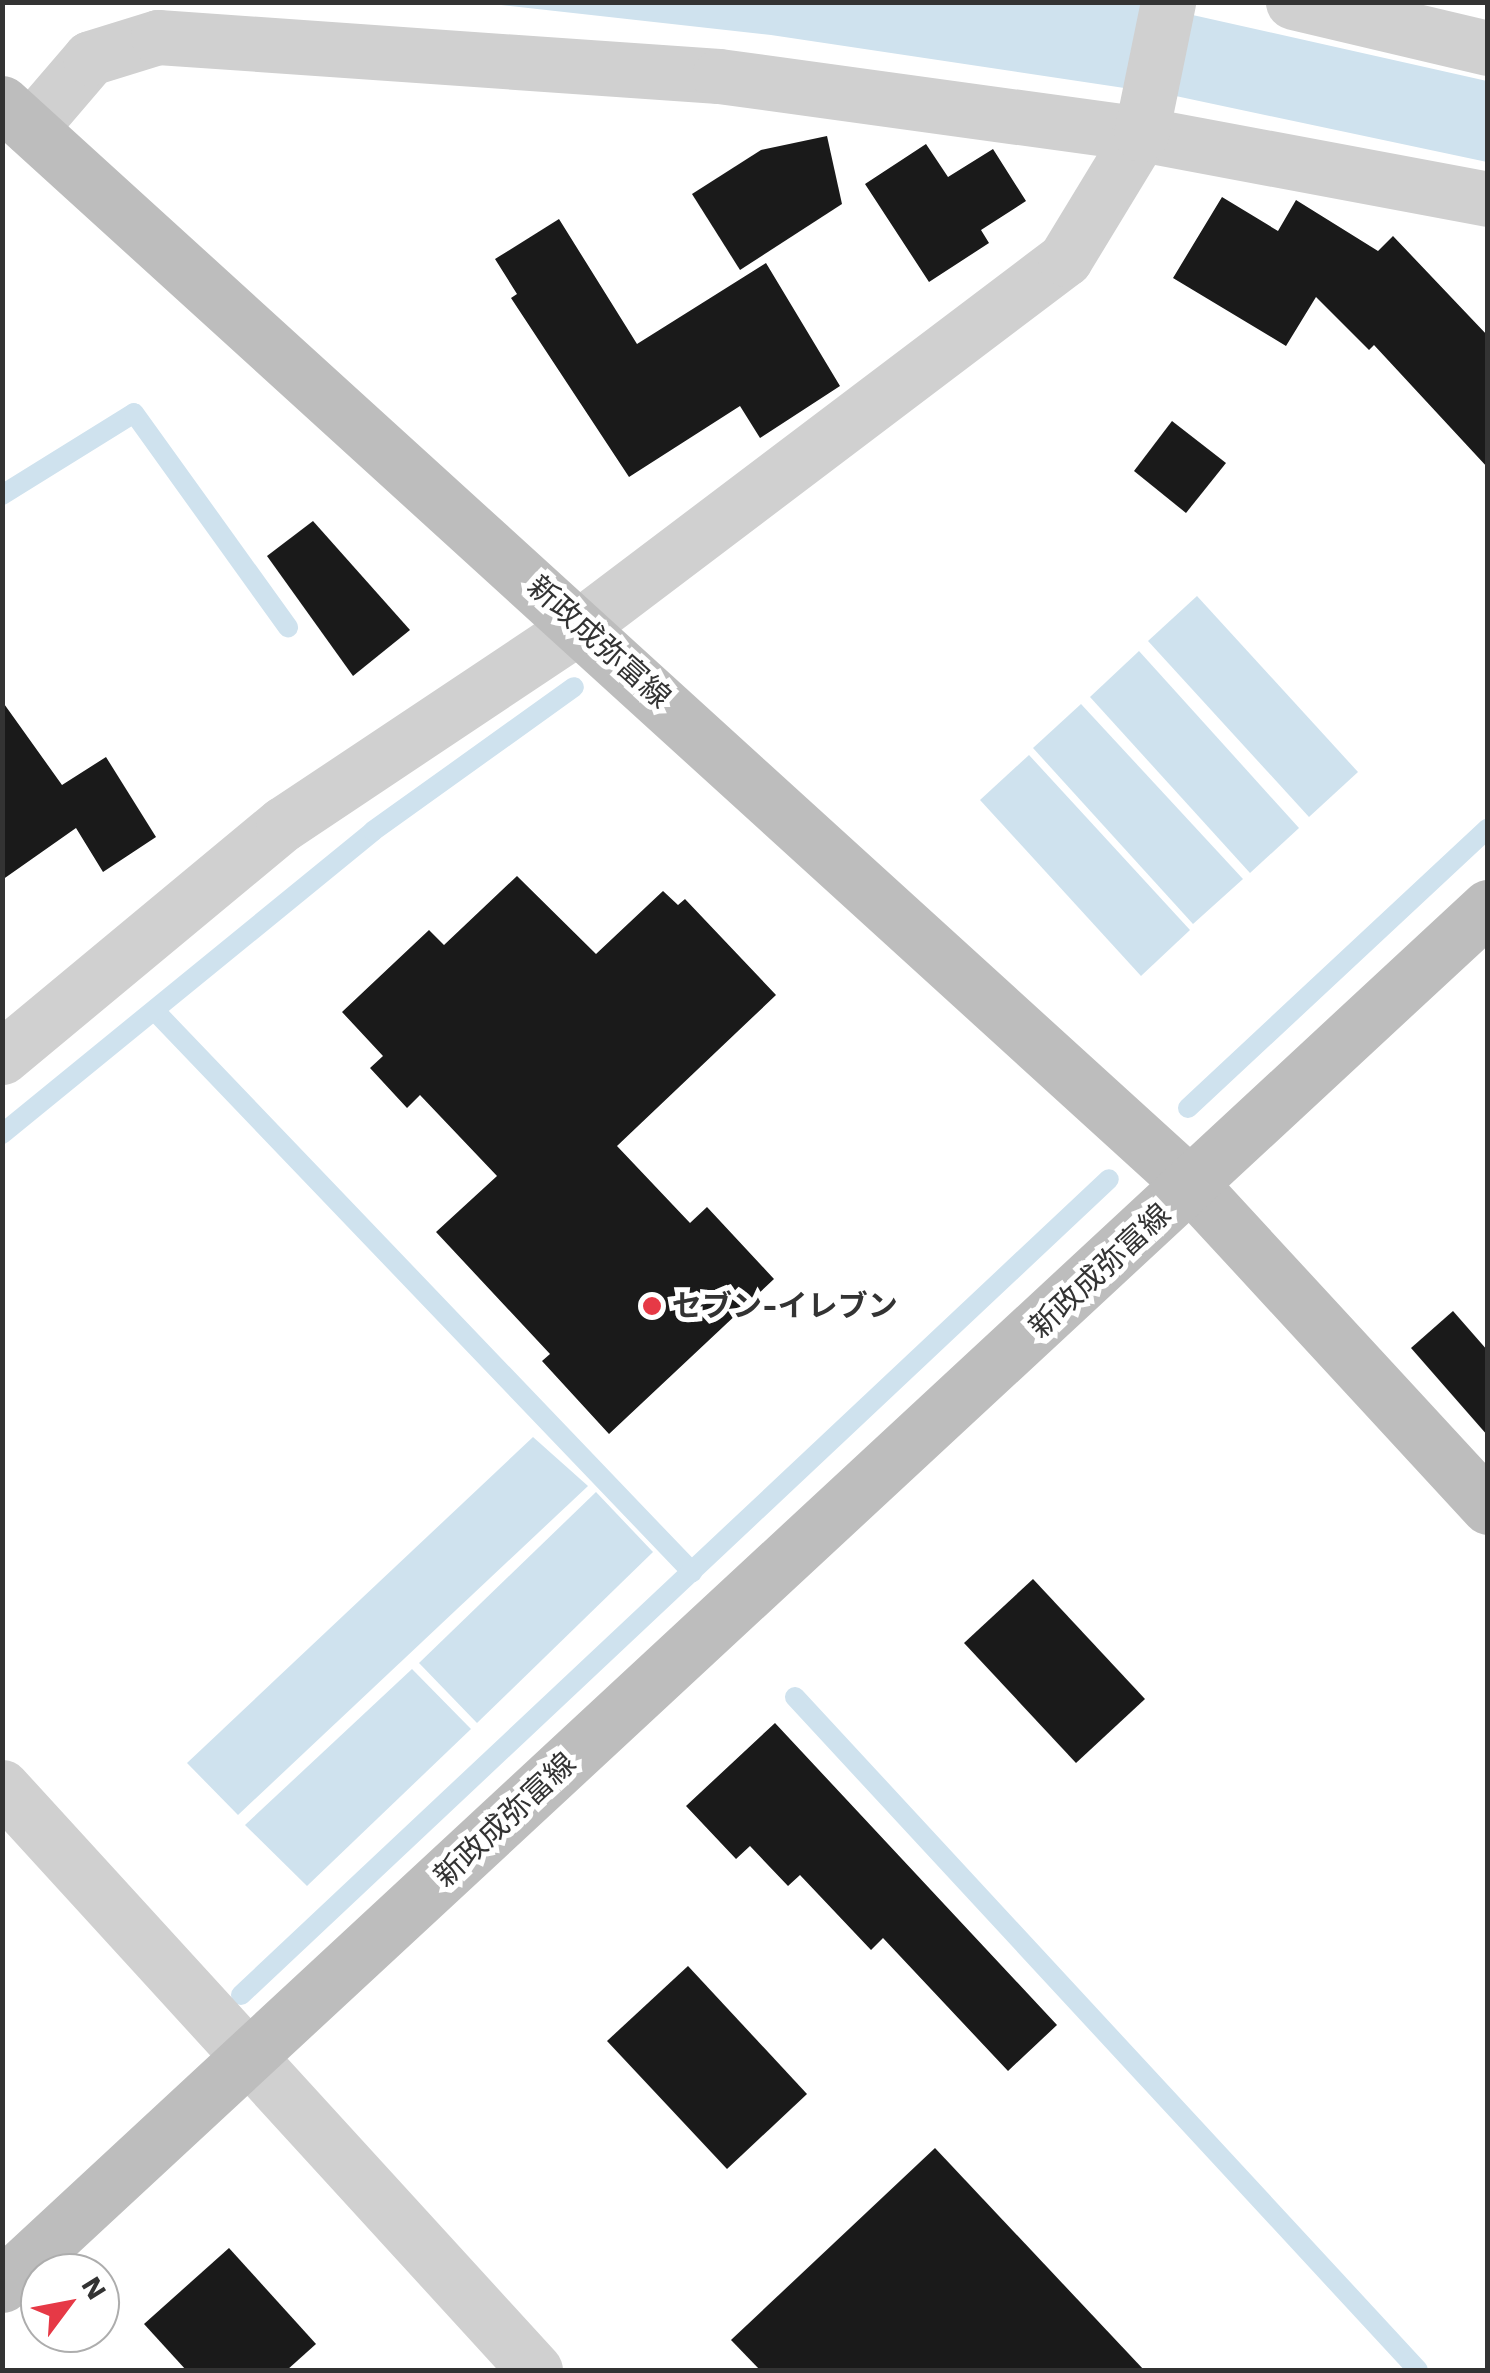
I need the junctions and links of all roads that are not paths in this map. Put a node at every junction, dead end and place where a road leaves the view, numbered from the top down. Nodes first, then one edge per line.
1 (1168, 2) edge
2 (1293, 2) edge
3 (1407, 14) edge
4 (1488, 48) edge
5 (16, 116) edge
6 (1145, 117) junction
7 (1488, 199) edge
8 (581, 625) junction
9 (1488, 908) edge
10 (2, 1057) edge
11 (1192, 1186) junction
12 (1488, 1508) edge
13 (2, 1787) edge
14 (246, 2058) junction
15 (2, 2285) edge
16 (535, 2370) edge

1 - 6 street
2 - 3 street
3 - 4 street
5 - 6 street
5 - 8 main road, 新政成弥富線
6 - 7 street
6 - 8 street
8 - 10 street
8 - 11 main road, 新政成弥富線
9 - 11 main road
11 - 12 main road
11 - 14 main road, 新政成弥富線
13 - 14 street
14 - 15 main road, 新政成弥富線
14 - 16 street

